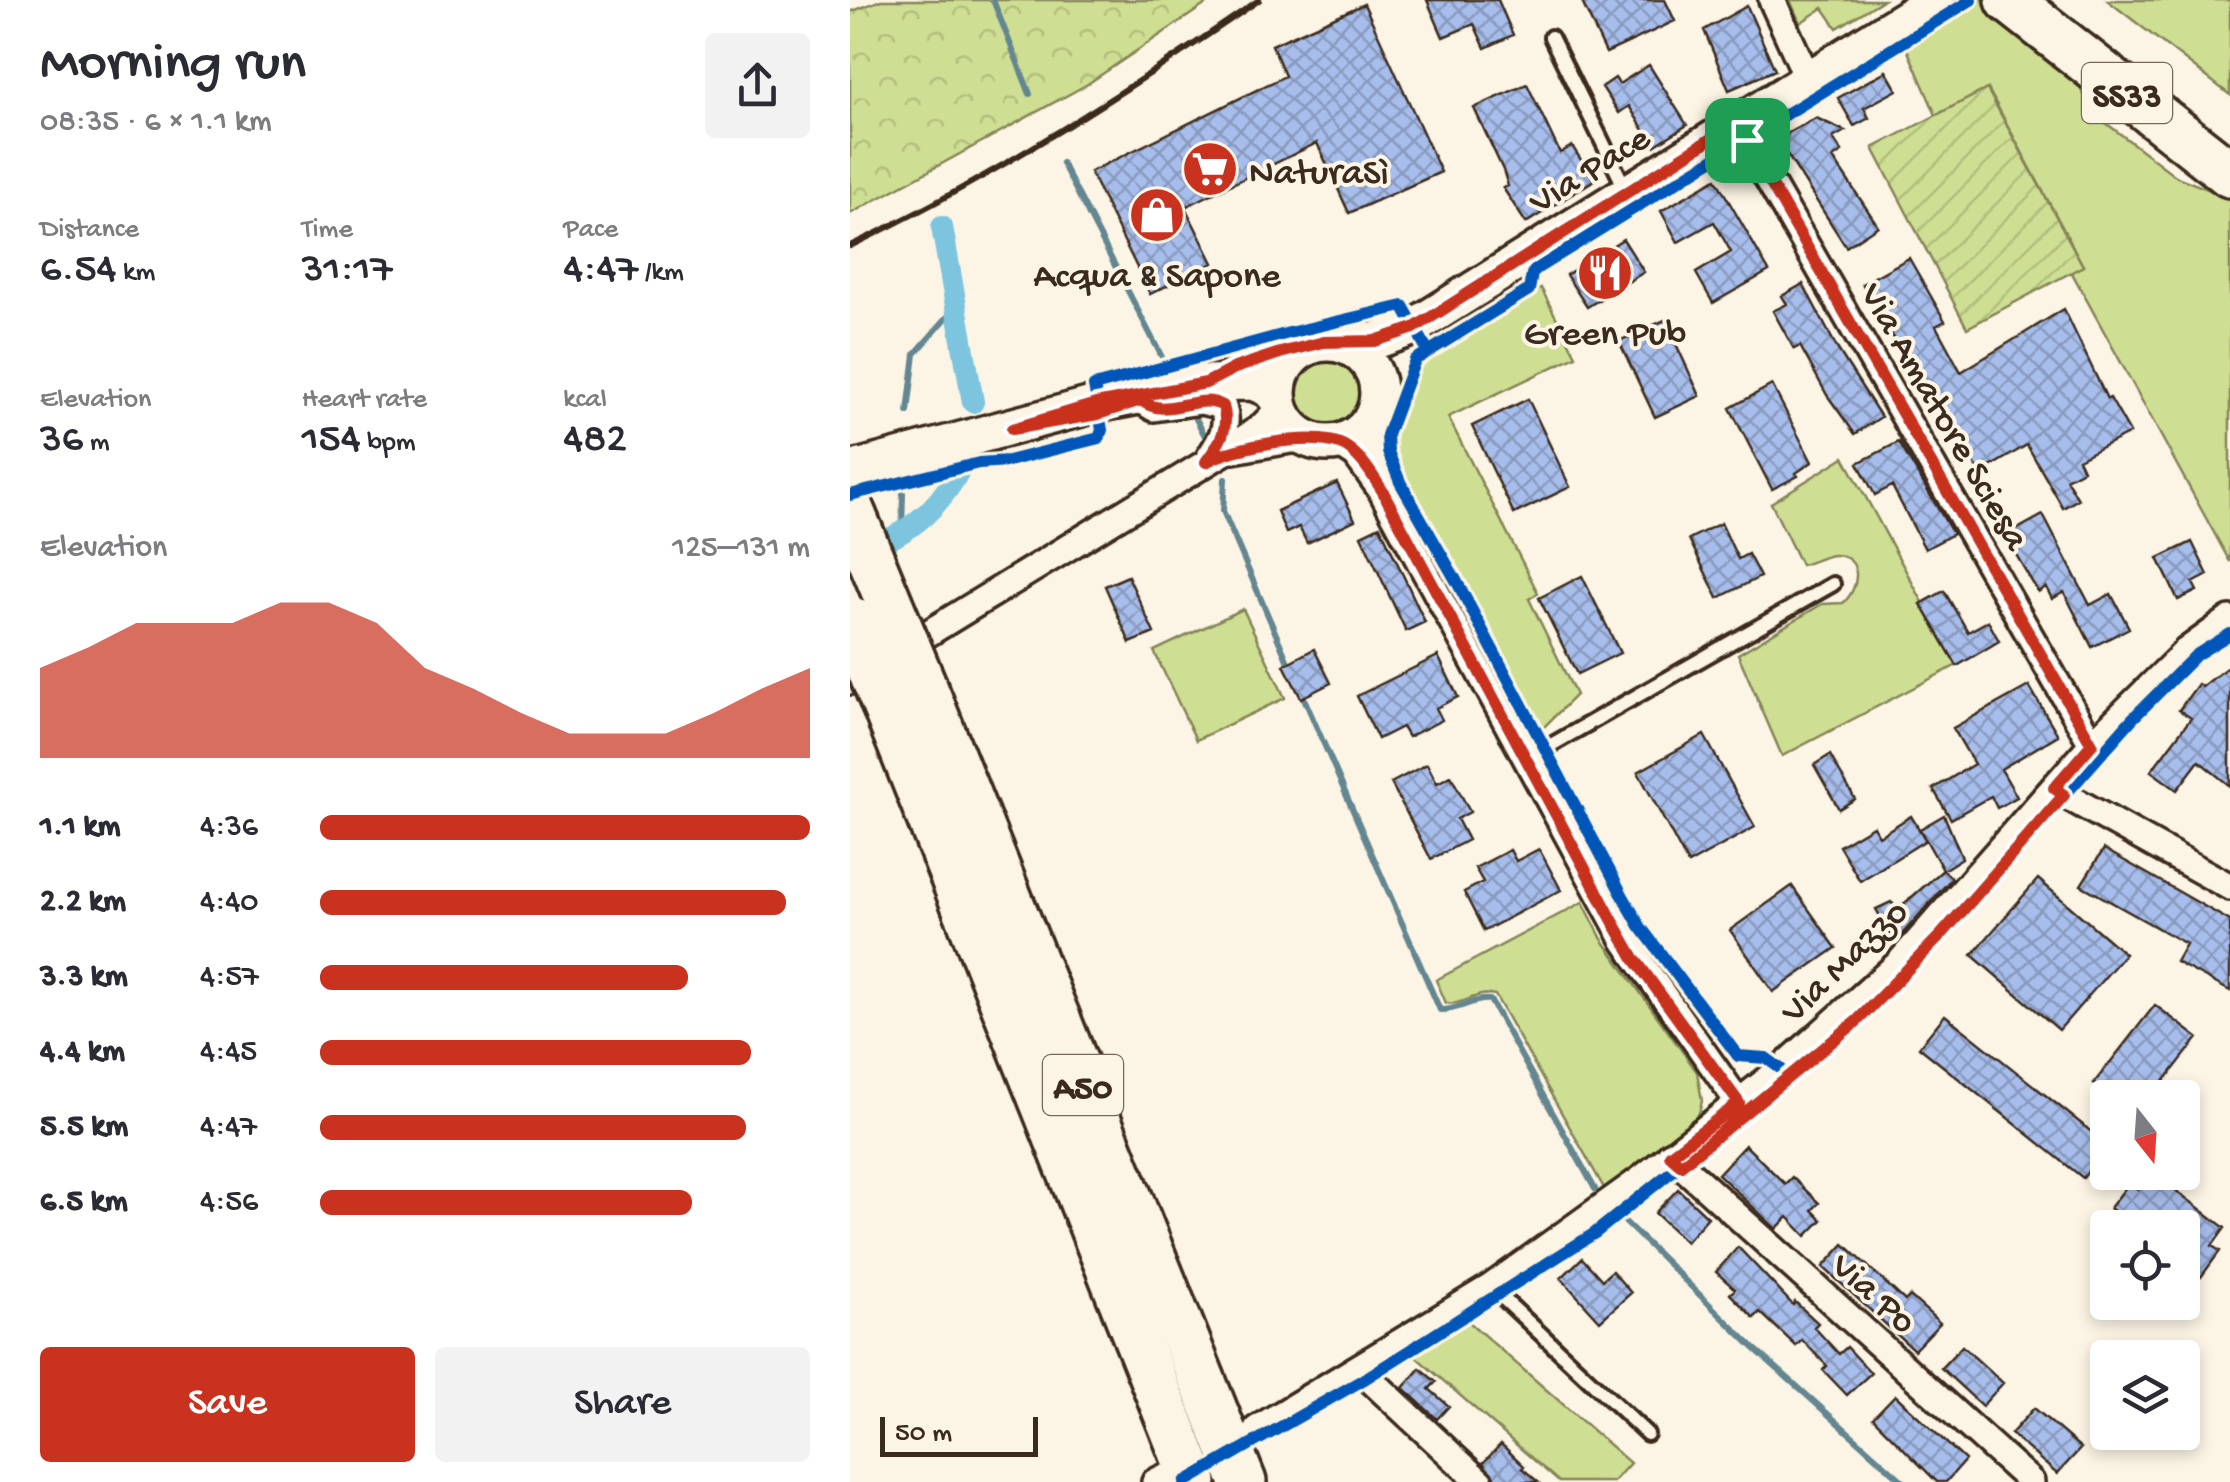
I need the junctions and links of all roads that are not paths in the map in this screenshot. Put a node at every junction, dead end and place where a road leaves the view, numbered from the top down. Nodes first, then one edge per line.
1 (1772, 0) edge
2 (1936, 0) edge
3 (2028, 4) edge
4 (1551, 37) dead end
5 (1808, 79) junction
6 (1736, 123) junction
7 (2227, 171) edge
8 (1627, 192) junction
9 (1414, 328) junction
10 (1325, 345) junction
11 (1206, 383) junction
12 (1150, 397) junction
13 (1279, 404) junction
14 (1373, 409) junction
15 (1325, 441) junction
16 (1215, 457) junction
17 (850, 470) edge
18 (1382, 490) junction
19 (850, 508) edge
20 (1833, 584) dead end
21 (850, 619) edge
22 (2230, 619) edge
23 (886, 691) edge
24 (2092, 744) junction
25 (1525, 760) junction
26 (2054, 788) junction
27 (2230, 888) edge
28 (1739, 1103) junction
29 (1670, 1155) junction
30 (1491, 1288) junction
31 (1358, 1368) junction
32 (1257, 1428) dead end
33 (1647, 1434) dead end
34 (1171, 1481) edge
35 (1243, 1482) edge
36 (1480, 1482) edge
37 (2031, 1482) edge

1 - 5 street
2 - 5 street, Via Pace
3 - 7 highway, SS33
3 - 7 highway, SS33
4 - 8 lane
5 - 6 street, Via Pace
6 - 8 street, Via Pace
6 - 24 street, Via Amatore Sciesa
8 - 9 street, Via Pace
9 - 10 street, Via Pace
9 - 14 street, Via Pace
10 - 11 street, Via Pace
10 - 13 street
10 - 14 street
11 - 12 street
11 - 13 street
12 - 16 street
12 - 17 street
13 - 15 street
13 - 16 street
14 - 15 street
14 - 18 street
15 - 16 street
15 - 18 street
16 - 23 street
18 - 25 street
19 - 23 highway, A50, bridge
20 - 25 lane
21 - 23 highway, A50, bridge
22 - 24 street, Via Mazzo
23 - 34 highway, A50
23 - 35 highway, A50
24 - 26 street, Via Mazzo
25 - 28 street
26 - 27 street
26 - 28 street, Via Mazzo
28 - 29 street, Via Mazzo
29 - 30 street, Via Mazzo
29 - 37 street, Via Po
30 - 31 street, Via Mazzo
30 - 33 lane
31 - 32 street, Via Mazzo
31 - 36 street

